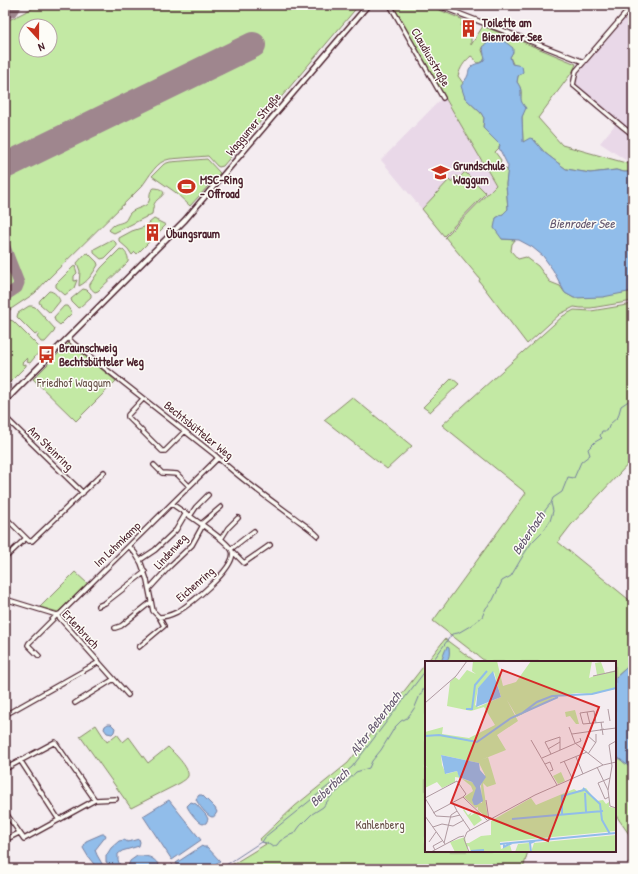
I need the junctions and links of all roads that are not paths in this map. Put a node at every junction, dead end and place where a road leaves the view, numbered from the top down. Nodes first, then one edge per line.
1 (368, 5) edge
2 (390, 5) edge
3 (437, 5) edge
4 (623, 5) edge
5 (633, 5) edge
6 (628, 10) junction
7 (584, 62) junction
8 (443, 98) dead end
9 (633, 135) edge
10 (68, 338) junction
11 (143, 398) junction
12 (5, 401) edge
13 (5, 417) edge
14 (185, 431) junction
15 (218, 458) junction
16 (154, 465) dead end
17 (104, 472) dead end
18 (189, 486) junction
19 (83, 493) junction
20 (208, 495) dead end
21 (172, 504) junction
22 (221, 507) dead end
23 (186, 513) junction
24 (190, 516) junction
25 (5, 517) edge
26 (238, 518) dead end
27 (202, 525) junction
28 (254, 530) dead end
29 (318, 536) dead end
30 (26, 538) junction
31 (221, 539) junction
32 (270, 545) dead end
33 (129, 546) junction
34 (232, 550) junction
35 (5, 558) edge
36 (140, 560) junction
37 (145, 572) junction
38 (149, 589) junction
39 (5, 599) edge
40 (151, 602) junction
41 (98, 606) dead end
42 (57, 615) junction
43 (159, 617) junction
44 (115, 628) dead end
45 (139, 647) dead end
46 (39, 656) dead end
47 (99, 662) junction
48 (114, 680) junction
49 (128, 695) dead end
50 (75, 703) dead end
51 (5, 715) edge
52 (20, 760) junction
53 (5, 769) edge
54 (116, 799) dead end
55 (95, 800) junction
56 (5, 812) edge
57 (59, 820) junction
58 (19, 833) junction
59 (5, 840) edge

1 - 10 street, Waggumer Straße
2 - 8 street, Claudiusstraße
3 - 7 street
4 - 6 street
5 - 6 street
6 - 7 street
7 - 9 street
10 - 11 street, Bechtsbütteler Weg
10 - 12 street, Waggumer Straße
11 - 14 street, Bechtsbütteler Weg
11 - 14 street
13 - 19 street, Am Steinring
14 - 15 street, Bechtsbütteler Weg
15 - 18 street, Im Lehmkamp
15 - 29 street, Bechtsbütteler Weg
16 - 18 street
17 - 19 street
18 - 21 street, Im Lehmkamp
19 - 30 street
20 - 24 street
21 - 23 street
21 - 33 street, Im Lehmkamp
22 - 27 street
23 - 24 street
23 - 36 street
24 - 27 street
25 - 30 street
26 - 31 street
27 - 31 street
27 - 38 street, Lindenweg
28 - 34 street
30 - 35 street
31 - 34 street
32 - 34 street
33 - 36 street
33 - 42 street, Im Lehmkamp
34 - 43 street, Eichenring
36 - 37 street
37 - 38 street
37 - 41 street
38 - 40 street
39 - 42 street, Erlenbruch
40 - 43 street
40 - 44 street
42 - 46 street, Im Lehmkamp
42 - 47 street, Erlenbruch
43 - 45 street
47 - 48 street, Erlenbruch
47 - 51 street
48 - 49 street, Erlenbruch
48 - 50 street
52 - 53 street
52 - 55 street
52 - 57 street
54 - 55 street
55 - 57 street
56 - 58 street
57 - 58 street
58 - 59 street

